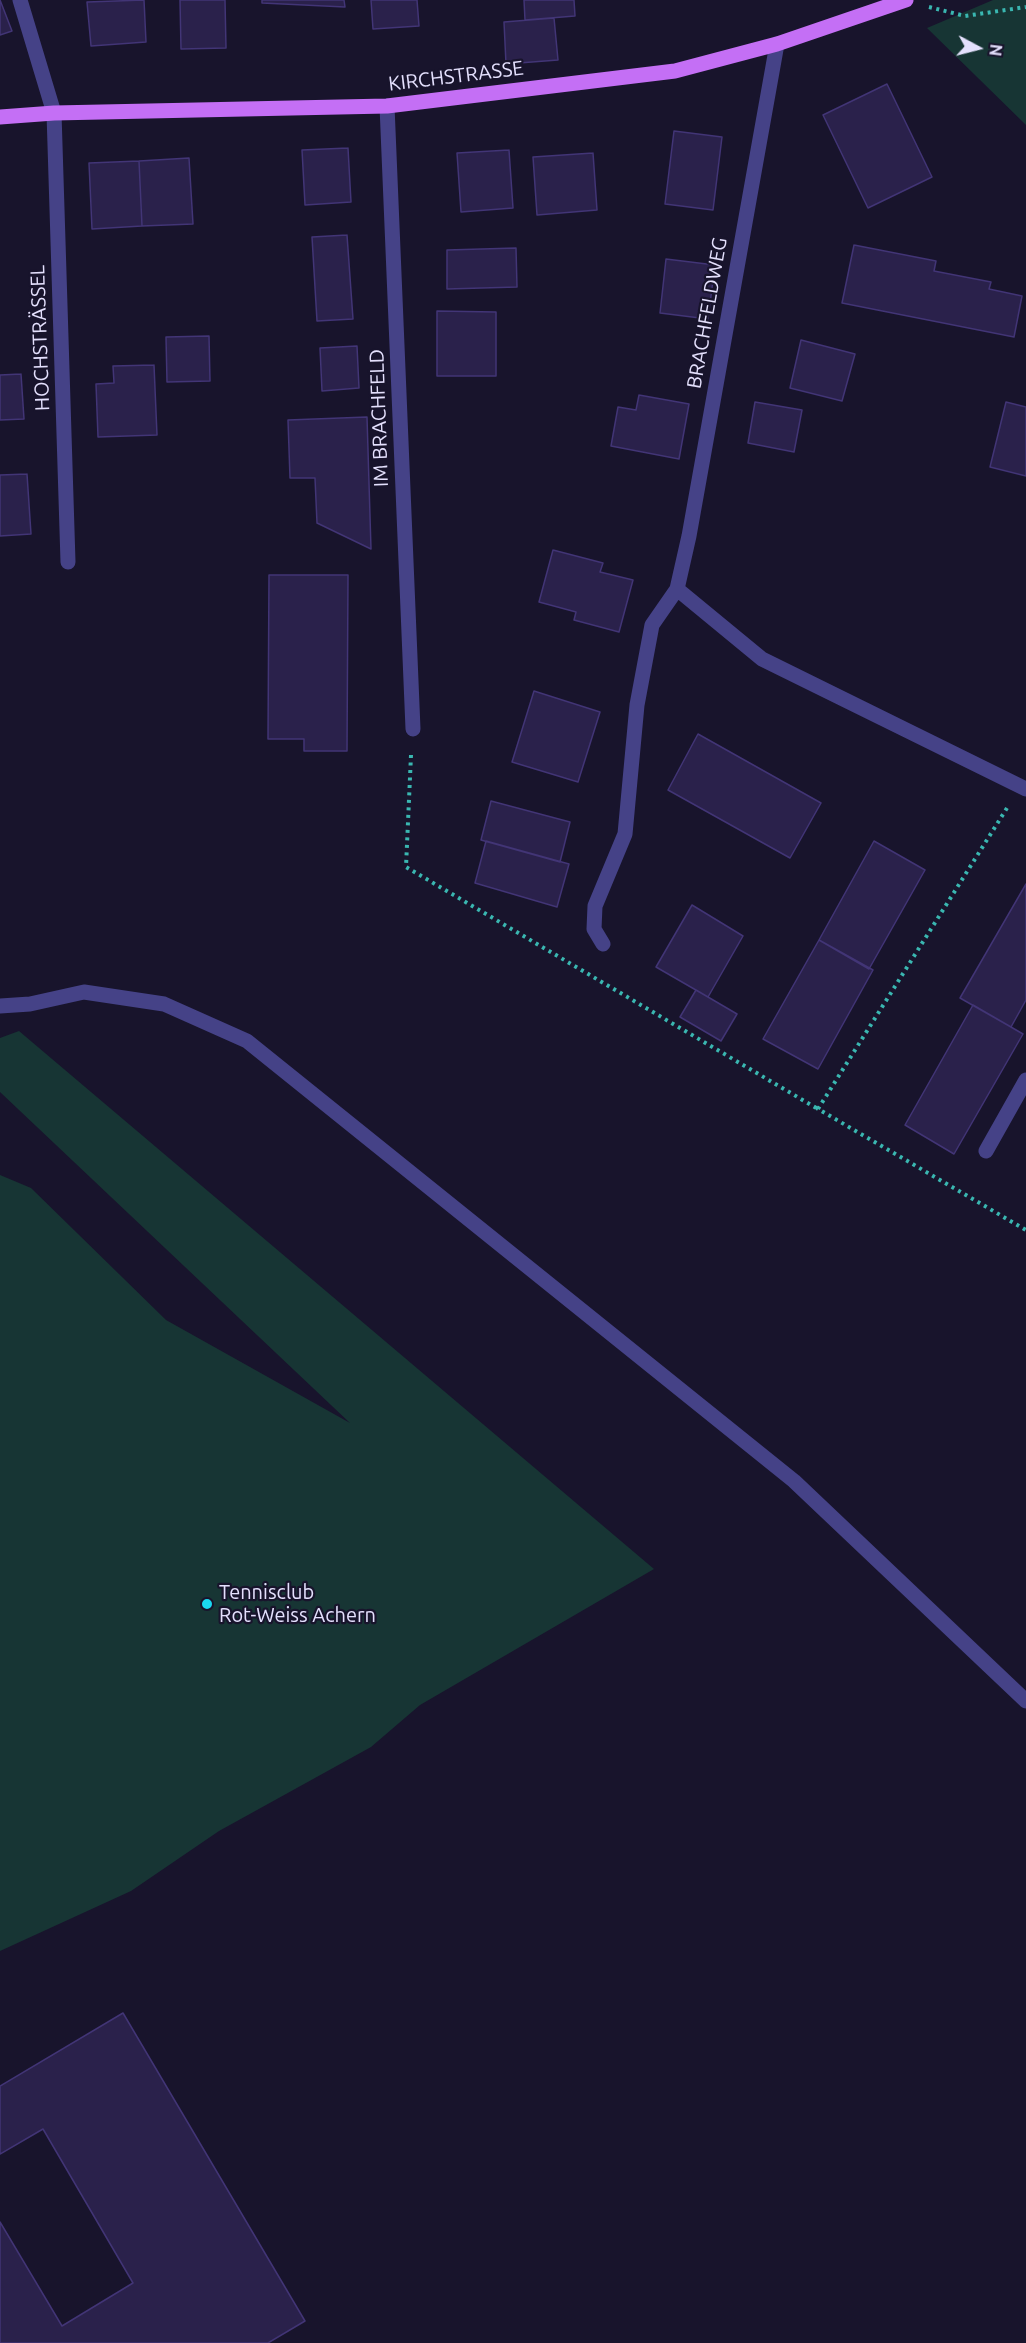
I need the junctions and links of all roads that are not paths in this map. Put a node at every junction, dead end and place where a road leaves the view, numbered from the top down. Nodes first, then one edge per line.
1 (20, 0) edge
2 (904, 1) edge
3 (777, 44) junction
4 (387, 106) junction
5 (54, 113) junction
6 (0, 117) edge
7 (68, 562) dead end
8 (676, 589) junction
9 (413, 729) road end
10 (1023, 787) edge
11 (603, 944) dead end
12 (0, 1006) edge
13 (1026, 1080) edge
14 (986, 1151) dead end
15 (1026, 1701) edge

1 - 5 street, HOCHSTRÄSSEL
2 - 3 main road, KIRCHSTRASSE
3 - 4 main road, KIRCHSTRASSE
3 - 8 street, BRACHFELDWEG
4 - 5 main road, KIRCHSTRASSE
4 - 9 street, IM BRACHFELD
5 - 6 main road, KIRCHSTRASSE
5 - 7 street, HOCHSTRÄSSEL
8 - 10 street
8 - 11 street, BRACHFELDWEG
12 - 15 street
13 - 14 street

